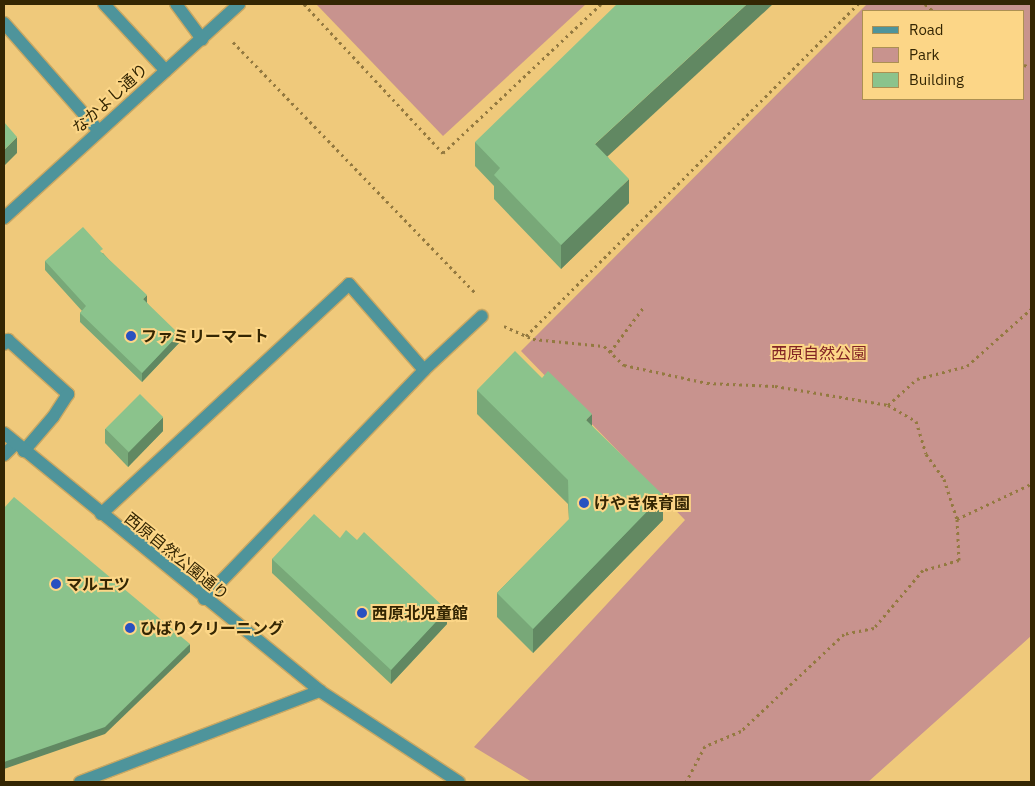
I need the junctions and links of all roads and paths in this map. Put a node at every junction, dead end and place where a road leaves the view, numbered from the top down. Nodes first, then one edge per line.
1 (104, 4) edge
2 (176, 4) edge
3 (239, 4) edge
4 (304, 4) edge
5 (601, 4) edge
6 (858, 4) edge
7 (4, 23) edge
8 (218, 24) junction
9 (202, 39) junction
10 (166, 71) junction
11 (98, 130) junction
12 (4, 218) edge
13 (643, 308) dead end
14 (1031, 309) edge
15 (482, 316) junction
16 (526, 336) junction
17 (4, 344) edge
18 (610, 352) junction
19 (424, 370) junction
20 (888, 405) junction
21 (4, 433) edge
22 (20, 447) junction
23 (4, 455) edge
24 (1031, 484) edge
25 (101, 514) junction
26 (957, 518) junction
27 (204, 599) junction
28 (320, 691) junction
29 (80, 782) edge
30 (459, 782) edge
31 (686, 782) edge

1 - 10 street
2 - 9 street
3 - 8 street, なかよし通り
4 - 5 path
6 - 16 path
7 - 11 street
8 - 9 street, なかよし通り
8 - 15 path
9 - 10 street, なかよし通り
10 - 11 street, なかよし通り
11 - 12 street, なかよし通り
13 - 18 path
14 - 20 path
15 - 16 path
15 - 19 street
16 - 18 path
17 - 22 street
18 - 20 path
19 - 25 street
19 - 27 street
20 - 26 path
21 - 22 street, 西原自然公園通り
22 - 23 street
22 - 25 street, 西原自然公園通り
24 - 26 path
25 - 27 street, 西原自然公園通り
26 - 31 path
27 - 28 street, 西原自然公園通り
28 - 29 street
28 - 30 street, 西原自然公園通り

